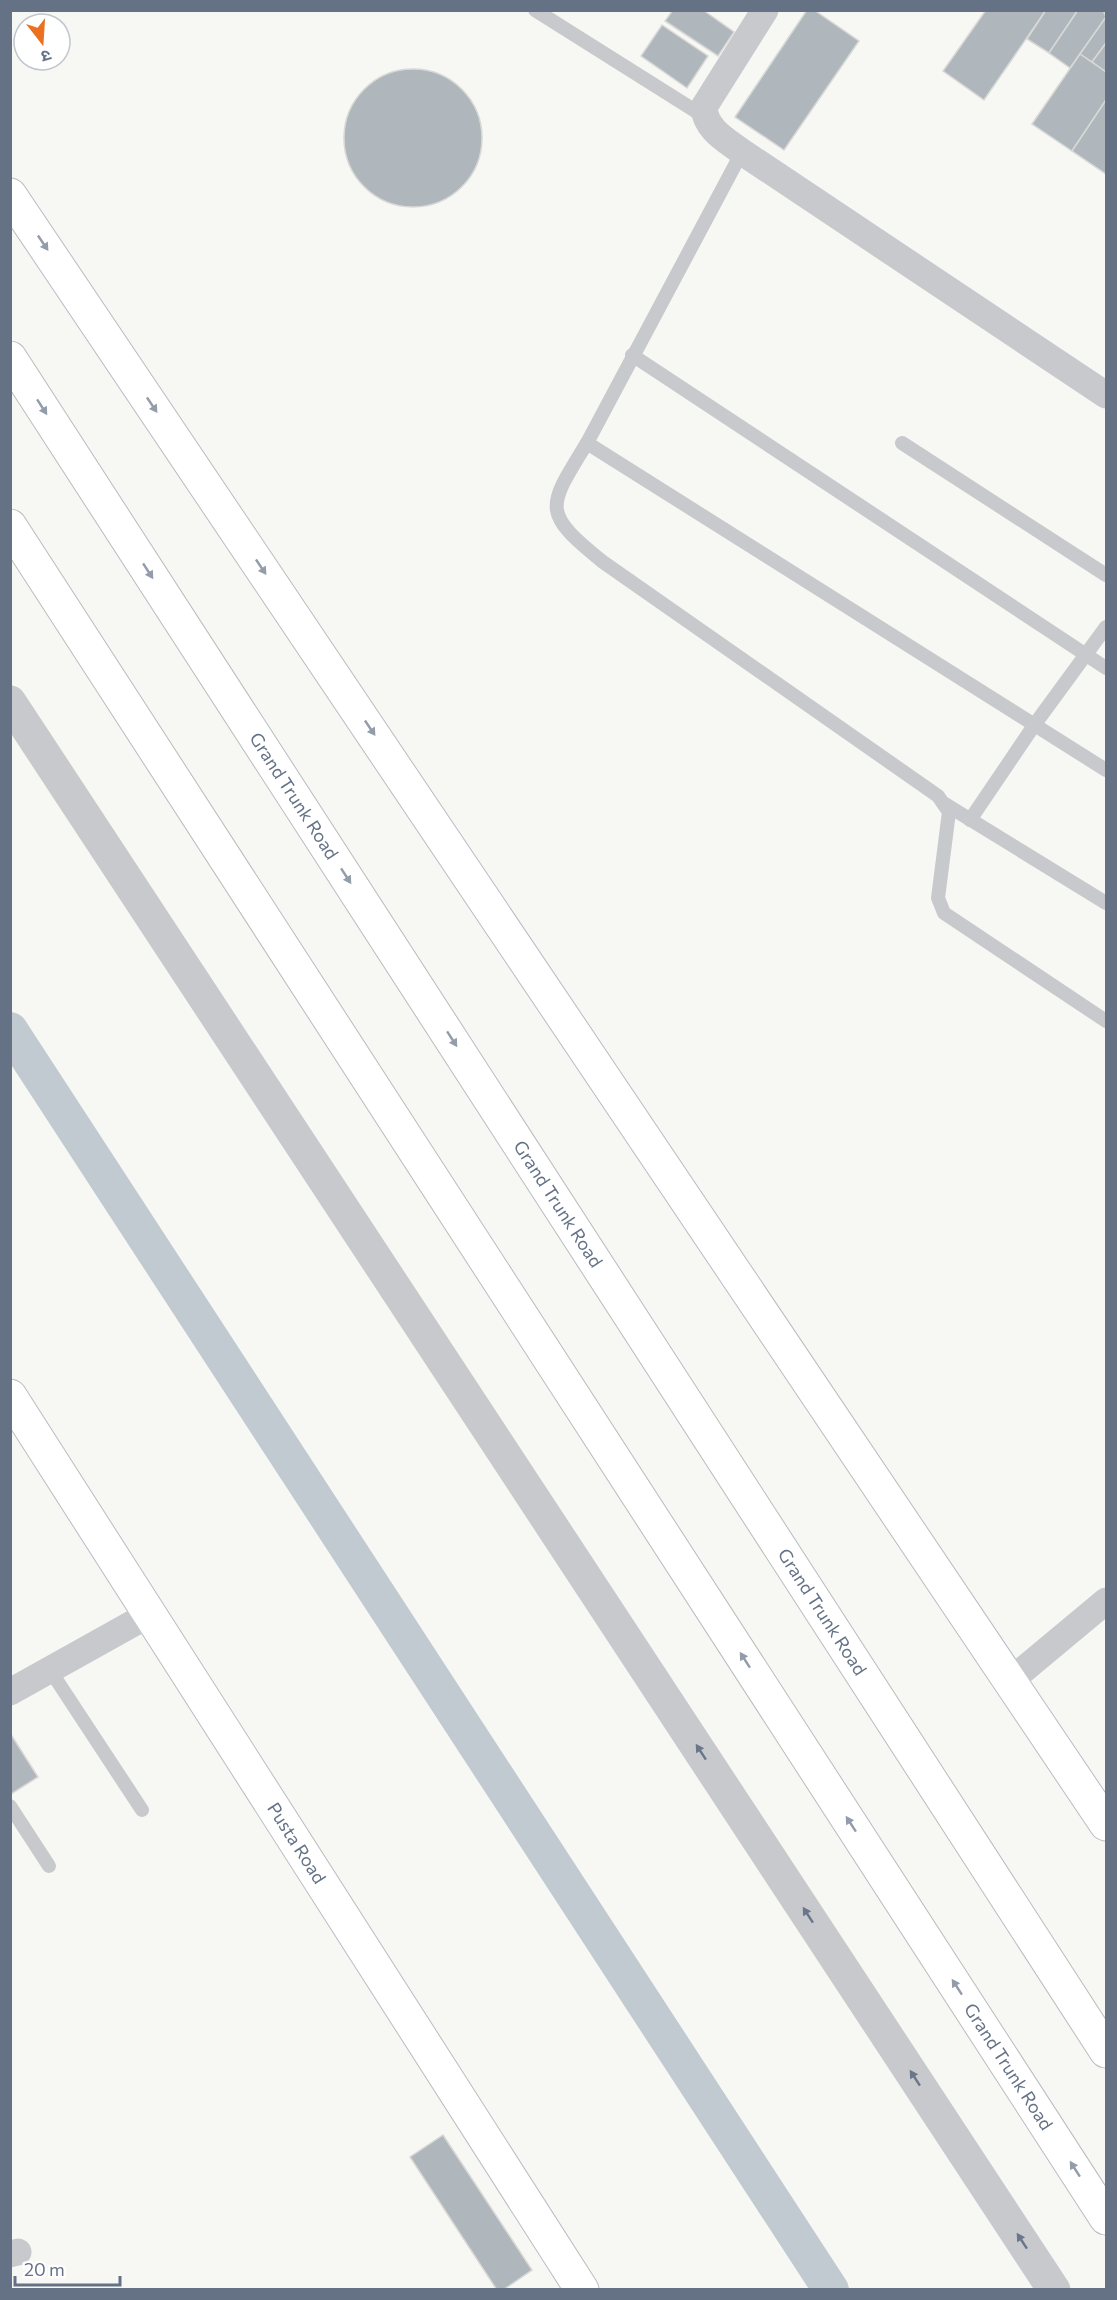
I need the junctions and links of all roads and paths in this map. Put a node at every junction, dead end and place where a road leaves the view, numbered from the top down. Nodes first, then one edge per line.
1 (535, 10) edge
2 (765, 10) edge
3 (705, 117) junction
4 (742, 152) junction
5 (10, 195) edge
6 (632, 355) junction
7 (10, 358) edge
8 (1107, 395) edge
9 (587, 443) junction
10 (902, 443) dead end
11 (10, 526) edge
12 (1107, 574) edge
13 (1107, 627) edge
14 (1086, 655) junction
15 (1107, 668) edge
16 (10, 702) edge
17 (1035, 724) junction
18 (1107, 770) edge
19 (945, 804) junction
20 (970, 820) junction
21 (1107, 903) edge
22 (1107, 1020) edge
23 (10, 1396) edge
24 (1107, 1601) edge
25 (148, 1615) junction
26 (50, 1670) junction
27 (1010, 1681) junction
28 (10, 1692) edge
29 (10, 1806) edge
30 (142, 1810) dead end
31 (1107, 1824) edge
32 (49, 1866) dead end
33 (1107, 2051) edge
34 (1107, 2218) edge
35 (582, 2289) edge
36 (1054, 2289) edge

1 - 3 lane
2 - 3 street
3 - 4 street
4 - 6 lane
4 - 8 street
5 -> 27 main road
6 - 9 lane
6 - 14 lane
7 -> 33 main road, Grand Trunk Road
9 - 17 lane
9 - 19 lane
10 - 12 lane
34 -> 11 main road, Grand Trunk Road
13 - 14 lane
14 - 15 lane
14 - 17 lane
36 -> 16 street
17 - 18 lane
17 - 20 lane
19 - 20 lane
19 - 22 lane
20 - 21 lane
23 - 25 main road, Pusta Road
24 - 27 street
25 - 26 street
25 - 35 main road, Pusta Road
26 - 28 street
26 - 30 lane
27 - 31 main road
29 - 32 lane

